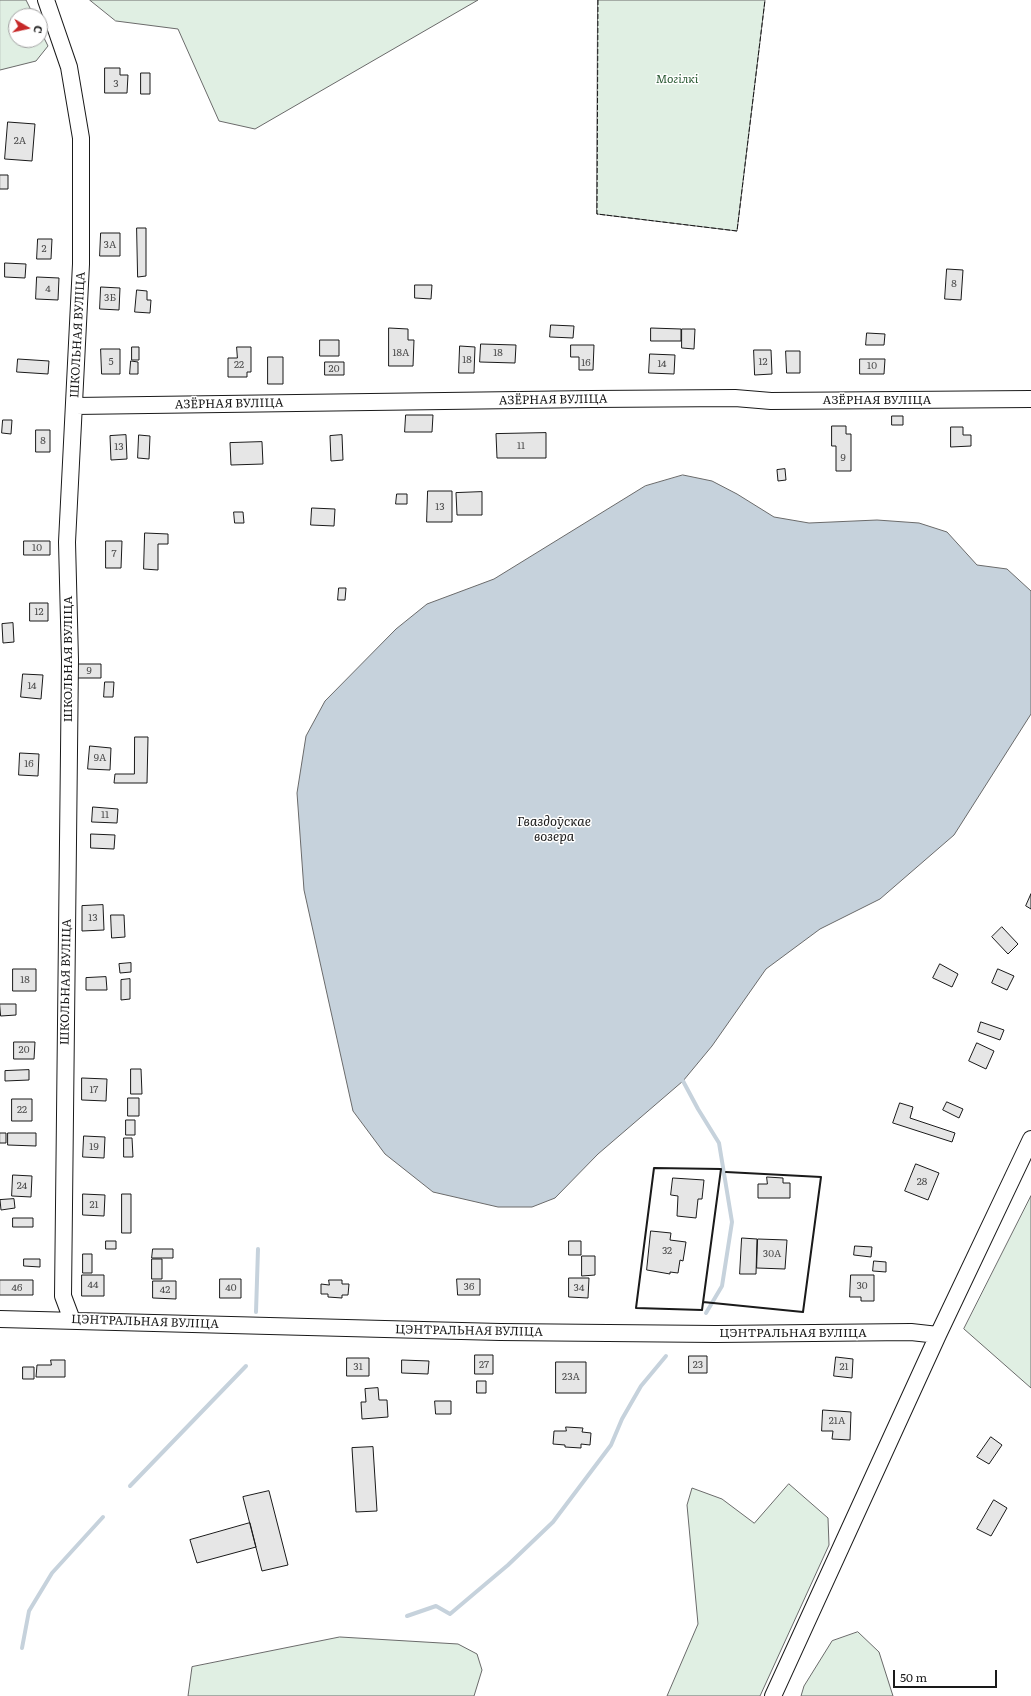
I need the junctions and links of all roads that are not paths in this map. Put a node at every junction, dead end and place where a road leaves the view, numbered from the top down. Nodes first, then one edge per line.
1 (46, 0) edge
2 (1031, 399) edge
3 (75, 406) junction
4 (1031, 1139) edge
5 (0, 1319) edge
6 (72, 1320) junction
7 (938, 1335) junction
8 (773, 1696) edge

1 - 3 street, ШКОЛЬНАЯ ВУЛІЦА
2 - 3 street, АЗЁРНАЯ ВУЛІЦА
3 - 6 street, ШКОЛЬНАЯ ВУЛІЦА
4 - 7 street
5 - 6 street, ЦЭНТРАЛЬНАЯ ВУЛІЦА
6 - 7 street, ЦЭНТРАЛЬНАЯ ВУЛІЦА
7 - 8 street

